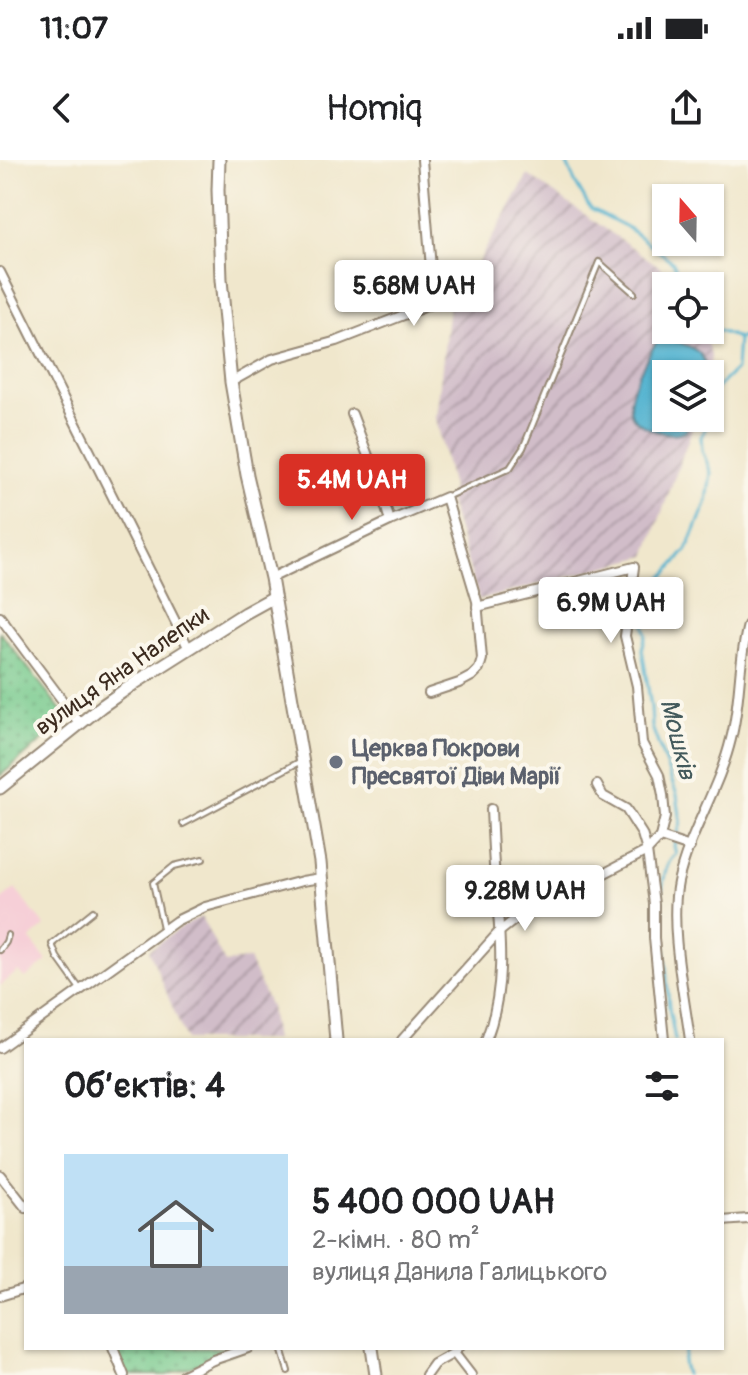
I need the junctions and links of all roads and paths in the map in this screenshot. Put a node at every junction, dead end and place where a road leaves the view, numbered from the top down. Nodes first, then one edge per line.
1 (219, 160) edge
2 (422, 160) edge
3 (0, 272) edge
4 (634, 293) dead end
5 (231, 382) junction
6 (352, 414) dead end
7 (446, 497) junction
8 (390, 521) junction
9 (271, 578) junction
10 (274, 597) junction
11 (477, 607) junction
12 (0, 617) edge
13 (748, 625) edge
14 (189, 649) junction
15 (429, 693) dead end
16 (80, 724) junction
17 (303, 760) junction
18 (597, 785) dead end
19 (0, 788) edge
20 (491, 809) dead end
21 (183, 824) dead end
22 (662, 837) junction
23 (688, 846) junction
24 (647, 851) junction
25 (203, 859) dead end
26 (321, 878) junction
27 (93, 911) dead end
28 (164, 930) junction
29 (499, 932) junction
30 (8, 935) dead end
31 (0, 950) edge
32 (80, 989) junction
33 (336, 1038) edge
34 (404, 1038) edge
35 (487, 1038) edge
36 (664, 1038) edge
37 (690, 1038) edge
38 (0, 1048) edge
39 (0, 1175) edge
40 (24, 1205) edge
41 (748, 1219) edge
42 (724, 1221) edge
43 (24, 1289) edge
44 (0, 1296) edge
45 (114, 1350) edge
46 (242, 1350) edge
47 (282, 1350) edge
48 (372, 1350) edge
49 (456, 1350) edge
50 (200, 1371) edge
51 (288, 1371) dead end
52 (124, 1375) edge
53 (183, 1375) edge
54 (376, 1375) edge
55 (426, 1375) edge
56 (471, 1375) edge

1 - 5 street
2 - 5 street
3 - 14 street
4 - 7 lane
5 - 9 street
6 - 8 street
7 - 8 street
7 - 11 street
8 - 9 street
9 - 10 street
10 - 14 street, вулиця Яна Налепки
10 - 17 street
11 - 15 street
11 - 22 street
12 - 16 street
13 - 23 street
14 - 16 street, вулиця Яна Налепки
16 - 19 street, вулиця Яна Налепки
17 - 21 lane
17 - 26 street
18 - 24 street
20 - 29 street
22 - 23 street
22 - 24 street
23 - 37 street
24 - 29 street
24 - 36 street
25 - 28 lane
26 - 28 street
26 - 33 street
27 - 32 lane
28 - 32 street
29 - 34 street
29 - 35 street
30 - 31 lane
32 - 38 street
39 - 40 street
41 - 42 street
43 - 44 street
45 - 52 street
46 - 50 street
47 - 51 lane
48 - 54 street
49 - 55 street
49 - 56 street
50 - 53 street

